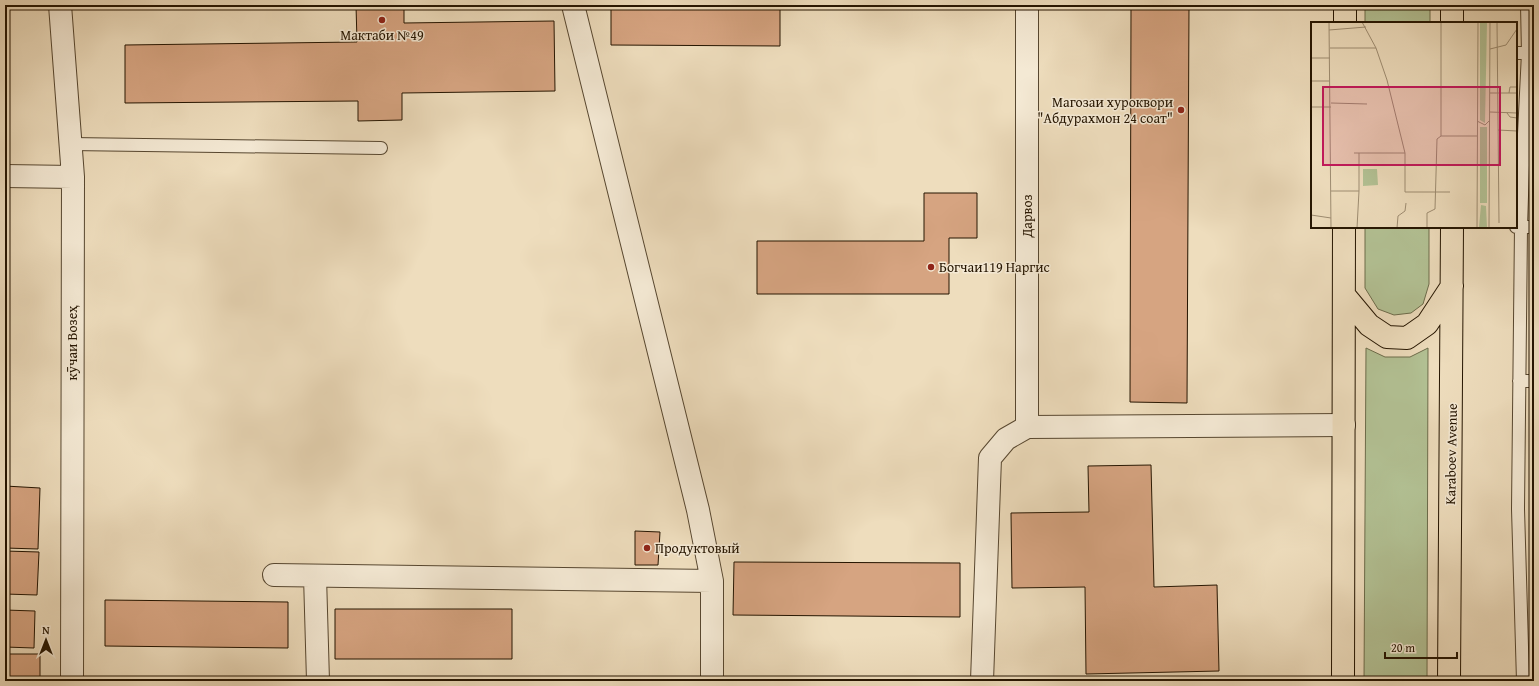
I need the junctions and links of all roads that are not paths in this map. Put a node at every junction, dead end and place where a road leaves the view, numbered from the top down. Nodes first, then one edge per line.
1 (60, 5) edge
2 (573, 5) edge
3 (1027, 5) edge
4 (1345, 5) edge
5 (1452, 5) edge
6 (1528, 5) edge
7 (1344, 22) edge
8 (1452, 22) edge
9 (1531, 52) edge
10 (1517, 53) edge
11 (70, 144) junction
12 (381, 148) dead end
13 (5, 176) edge
14 (73, 177) junction
15 (1519, 227) edge
16 (1534, 227) edge
17 (1344, 228) edge
18 (1452, 228) edge
19 (1452, 286) junction
20 (1344, 295) junction
21 (1534, 381) edge
22 (1519, 382) junction
23 (1344, 425) junction
24 (1027, 427) junction
25 (274, 575) dead end
26 (315, 576) junction
27 (712, 581) junction
28 (72, 681) edge
29 (318, 681) edge
30 (712, 681) edge
31 (982, 681) edge
32 (1344, 681) edge
33 (1449, 681) edge
34 (1523, 681) edge

1 - 11 street, кӯчаи Возеҳ
2 - 27 street
3 - 24 street, Дарвоз
4 - 7 highway
5 - 8 highway
6 - 9 lane
9 - 10 lane
9 - 15 lane
11 - 12 lane
11 - 14 street, кӯчаи Возеҳ
13 - 14 street
14 - 28 street, кӯчаи Возеҳ
15 - 16 lane
15 - 22 lane
17 - 20 highway
18 - 19 highway, Karaboev Avenue
19 - 20 highway
19 - 33 highway, Karaboev Avenue
20 - 23 highway
21 - 22 lane
22 - 34 lane
23 - 24 street
23 - 32 highway
24 - 31 street
25 - 26 street
26 - 27 street
26 - 29 street
27 - 30 street

